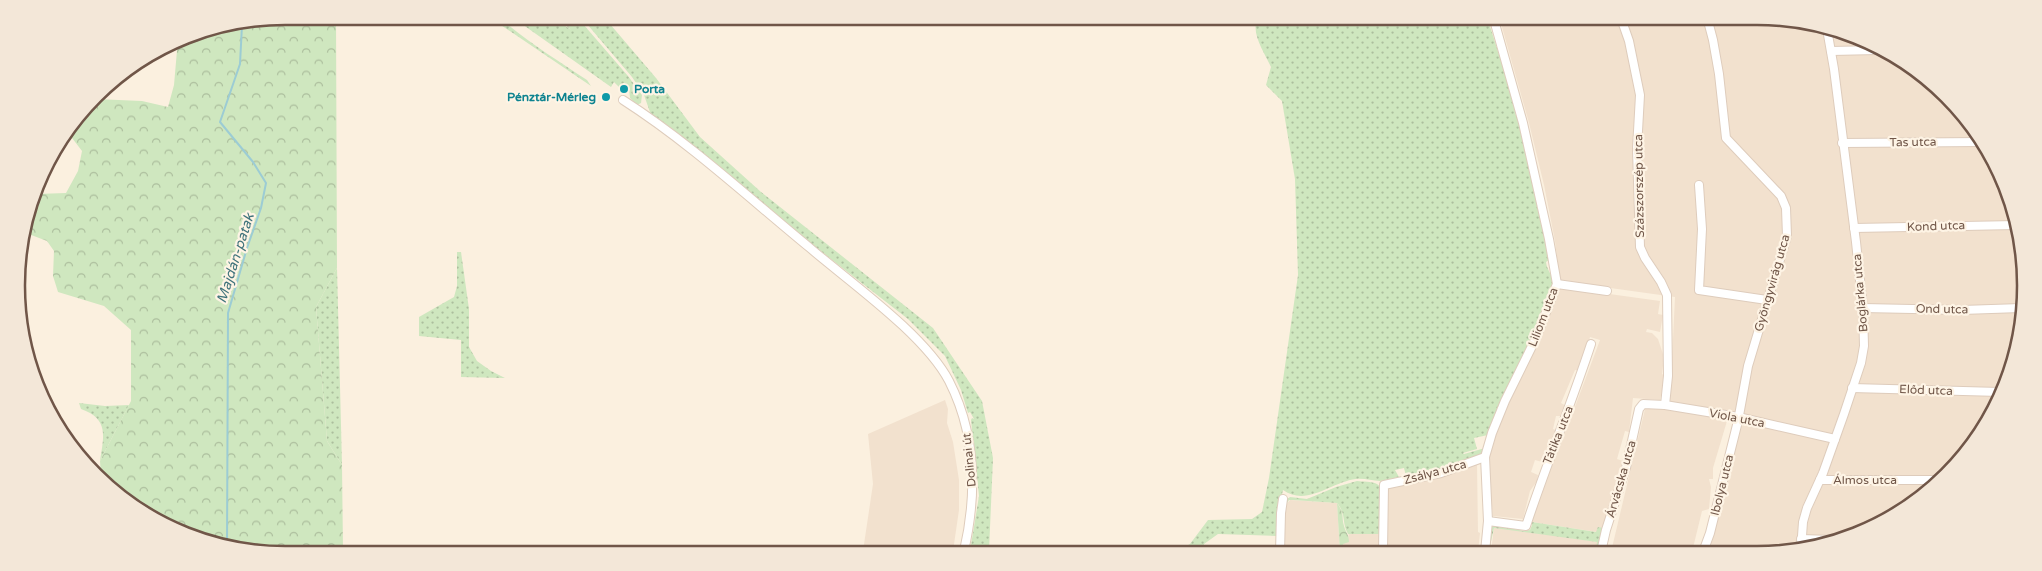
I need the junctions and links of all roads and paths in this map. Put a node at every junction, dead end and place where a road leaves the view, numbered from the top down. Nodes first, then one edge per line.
1 (1495, 25) edge
2 (1623, 25) edge
3 (1709, 25) edge
4 (1828, 35) edge
5 (1868, 50) edge
6 (1831, 51) junction
7 (623, 100) dead end
8 (1974, 142) edge
9 (1842, 143) junction
10 (1698, 186) dead end
11 (2010, 225) edge
12 (1854, 228) junction
13 (1557, 284) junction
14 (1607, 291) dead end
15 (1768, 300) junction
16 (1863, 308) junction
17 (2016, 308) edge
18 (1591, 344) dead end
19 (1852, 388) junction
20 (1994, 392) edge
21 (1665, 405) junction
22 (1640, 406) joint
23 (1738, 417) junction
24 (1834, 439) junction
25 (1485, 457) junction
26 (1820, 480) junction
27 (1929, 480) edge
28 (1283, 499) dead end
29 (1488, 521) junction
30 (1801, 539) junction
31 (1814, 539) edge
32 (1801, 542) edge
33 (965, 546) edge
34 (1280, 546) edge
35 (1383, 546) edge
36 (1486, 546) edge
37 (1602, 546) edge
38 (1705, 546) edge

1 - 13 street, Liliom utca
2 - 21 street, Százszorszép utca
3 - 15 street, Gyöngyvirág utca
4 - 6 street, Boglárka utca
5 - 6 street
6 - 9 street, Boglárka utca
7 - 33 street, Dolinai út
8 - 9 street, Tas utca
9 - 12 street, Boglárka utca
10 - 15 street
11 - 12 street, Kond utca
12 - 16 street, Boglárka utca
13 - 14 street
13 - 25 street, Liliom utca
15 - 23 street, Gyöngyvirág utca
16 - 17 street, Ond utca
16 - 19 street, Boglárka utca
18 - 29 street, Tátika utca
19 - 20 street, Előd utca
19 - 24 street, Boglárka utca
21 - 22 street, Viola utca
21 - 23 street, Viola utca
22 - 37 street, Árvácska utca
23 - 24 street, Viola utca
23 - 38 street, Ibolya utca
24 - 26 street, Boglárka utca
25 - 29 street, Liliom utca
25 - 35 street, Zsálya utca
26 - 27 street, Álmos utca
26 - 30 street, Boglárka utca
28 - 34 street
29 - 36 street, Liliom utca
30 - 31 street
30 - 32 street, Boglárka utca

